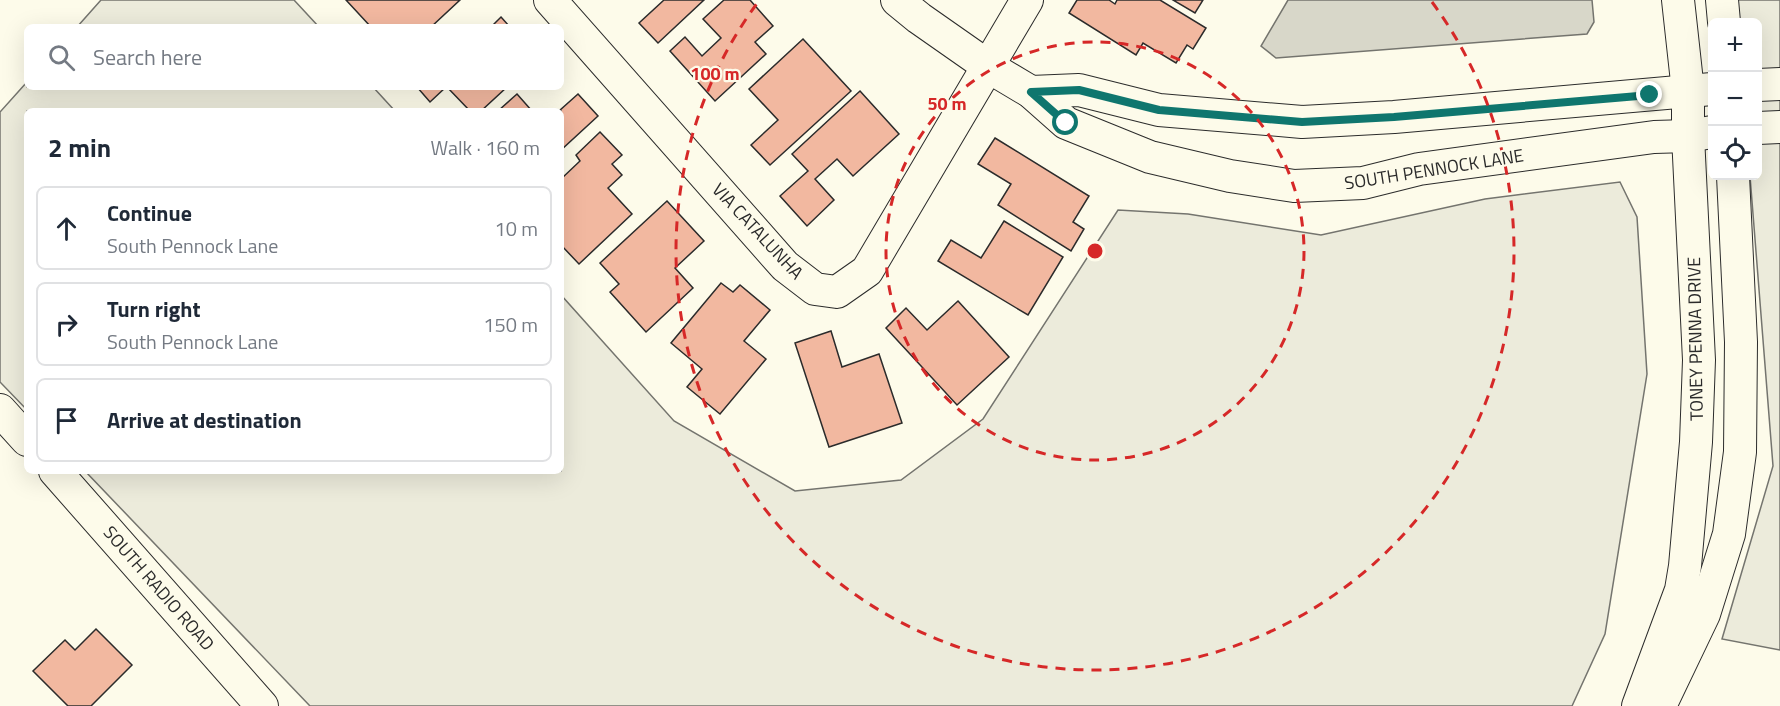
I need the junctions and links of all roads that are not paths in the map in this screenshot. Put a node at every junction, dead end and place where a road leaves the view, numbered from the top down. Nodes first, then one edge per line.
1 (550, 0) edge
2 (897, 0) edge
3 (1027, 0) edge
4 (1678, 0) edge
5 (1722, 0) edge
6 (1724, 18) edge
7 (988, 67) junction
8 (1780, 84) edge
9 (1762, 85) edge
10 (1700, 90) edge
11 (1031, 92) junction
12 (1780, 127) edge
13 (1762, 128) edge
14 (1700, 134) edge
15 (1733, 180) edge
16 (0, 410) edge
17 (24, 437) edge
18 (58, 474) edge
19 (262, 706) edge
20 (1638, 706) edge
21 (1660, 706) edge

1 - 7 street, VIA CATALUNHA
2 - 7 street, SOUTH PENNOCK LANE
3 - 7 street, VIA CATALUNHA
4 - 10 street, TONEY PENNA DRIVE
5 - 6 street
7 - 11 street, SOUTH PENNOCK LANE
8 - 9 street
10 - 11 street
10 - 14 street, TONEY PENNA DRIVE
11 - 14 street, SOUTH PENNOCK LANE
12 - 13 street
14 - 20 street, TONEY PENNA DRIVE
15 - 21 street
16 - 17 street
18 - 19 street, SOUTH RADIO ROAD

